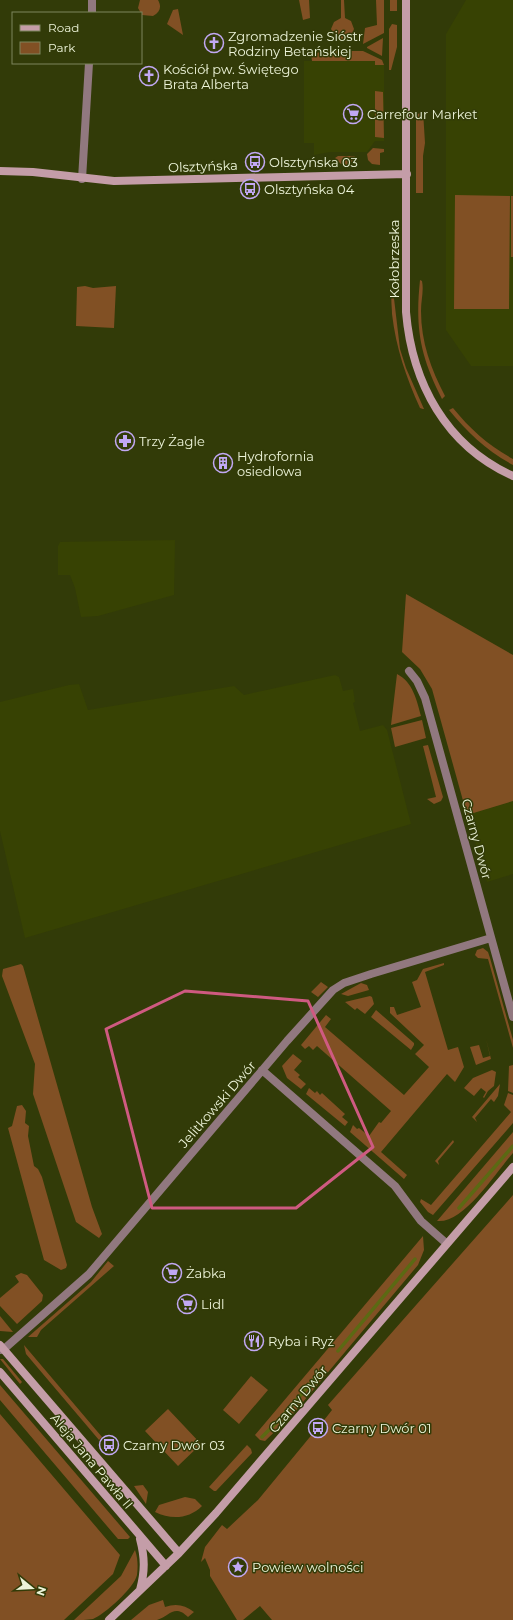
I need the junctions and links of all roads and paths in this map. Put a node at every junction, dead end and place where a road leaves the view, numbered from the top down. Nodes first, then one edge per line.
1 (92, 0) edge
2 (406, 0) edge
3 (92, 12) edge
4 (89, 64) edge
5 (0, 171) edge
6 (407, 174) junction
7 (82, 179) junction
8 (513, 476) edge
9 (410, 672) dead end
10 (491, 938) junction
11 (513, 1017) edge
12 (262, 1070) junction
13 (513, 1167) edge
14 (446, 1243) junction
15 (1, 1348) edge
16 (0, 1372) edge
17 (139, 1535) junction
18 (179, 1553) junction
19 (166, 1566) junction
20 (140, 1591) junction
21 (109, 1620) edge

1 - 3 street
2 - 6 main road, Kołobrzeska
4 - 7 street
5 - 7 main road, Olsztyńska
6 - 7 main road, Olsztyńska
6 - 8 main road, Kołobrzeska
9 - 10 street, Czarny Dwór
10 - 11 street, Czarny Dwór
10 - 12 street, Jelitkowski Dwór
12 - 14 street
12 - 15 street, Jelitkowski Dwór
13 - 14 main road, Czarny Dwór
14 - 18 main road, Czarny Dwór
15 - 18 main road, Aleja Jana Pawła II
16 - 17 main road, Aleja Jana Pawła II
17 - 19 main road, Aleja Jana Pawła II
17 - 20 main road
18 - 19 main road, Czarny Dwór
19 - 20 main road, Czarny Dwór
20 - 21 main road, Czarny Dwór

